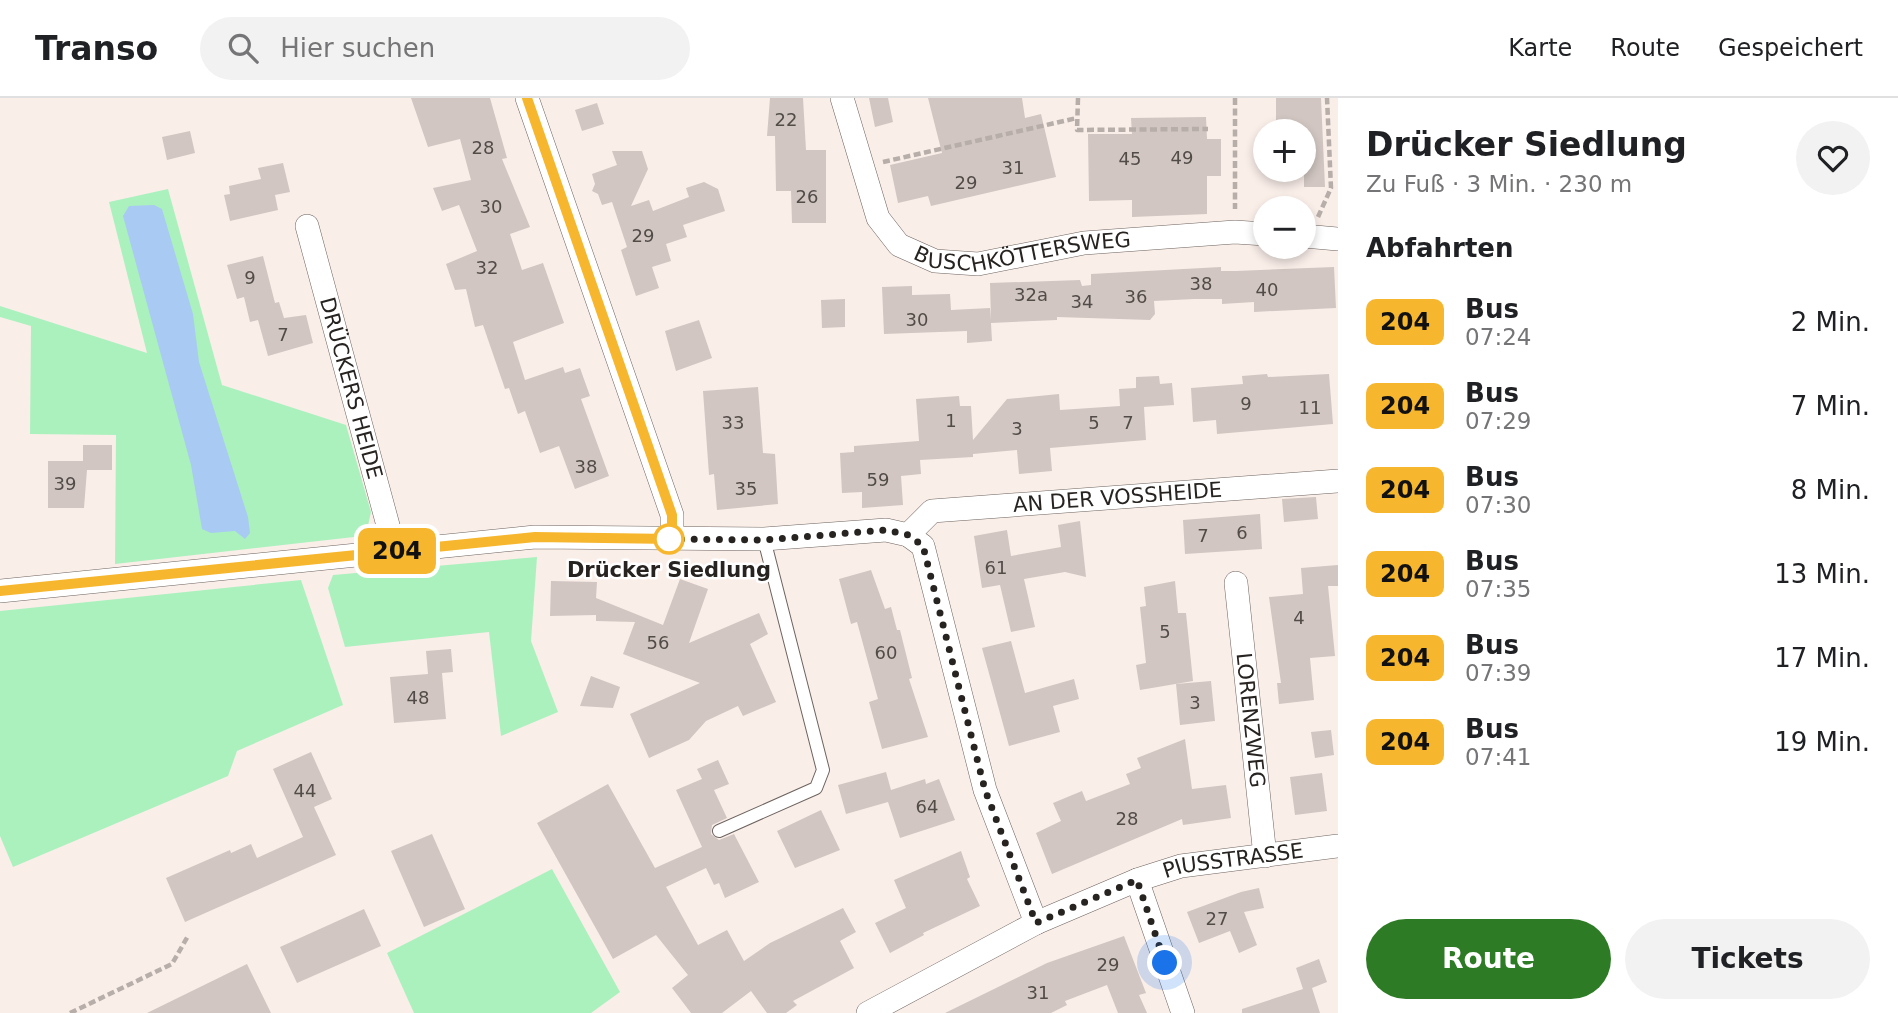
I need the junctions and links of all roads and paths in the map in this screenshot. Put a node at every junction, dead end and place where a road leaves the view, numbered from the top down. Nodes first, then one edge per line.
1 (527, 98) edge
2 (842, 98) edge
3 (1078, 98) edge
4 (1235, 98) edge
5 (1327, 98) edge
6 (1077, 118) junction
7 (1208, 129) dead end
8 (862, 167) junction
9 (1316, 220) edge
10 (307, 226) dead end
11 (1235, 232) junction
12 (1253, 233) edge
13 (1316, 237) edge
14 (1338, 239) edge
15 (1338, 481) edge
16 (908, 535) junction
17 (672, 539) junction
18 (764, 540) junction
19 (390, 551) junction
20 (1236, 583) dead end
21 (0, 591) edge
22 (719, 831) dead end
23 (1338, 846) edge
24 (1265, 856) junction
25 (1137, 880) junction
26 (1036, 923) junction
27 (188, 936) dead end
28 (70, 1013) edge
29 (869, 1013) edge
30 (1183, 1013) edge

1 - 17 street
2 - 8 street, BUSCHKÖTTERSWEG
3 - 6 path
4 - 11 path
5 - 9 path
6 - 7 path
6 - 8 path
8 - 11 street, BUSCHKÖTTERSWEG
10 - 19 street, DRÜCKERS HEIDE
11 - 12 street, BUSCHKÖTTERSWEG
13 - 14 street
15 - 16 street, AN DER VOSSHEIDE
16 - 18 street
16 - 26 street
17 - 18 street
17 - 19 street
18 - 22 lane
19 - 21 street
20 - 24 street, LORENZWEG
23 - 24 street, PIUSSTRASSE
24 - 25 street, PIUSSTRASSE
25 - 26 street, PIUSSTRASSE
25 - 30 street
26 - 29 street, PIUSSTRASSE
27 - 28 path

